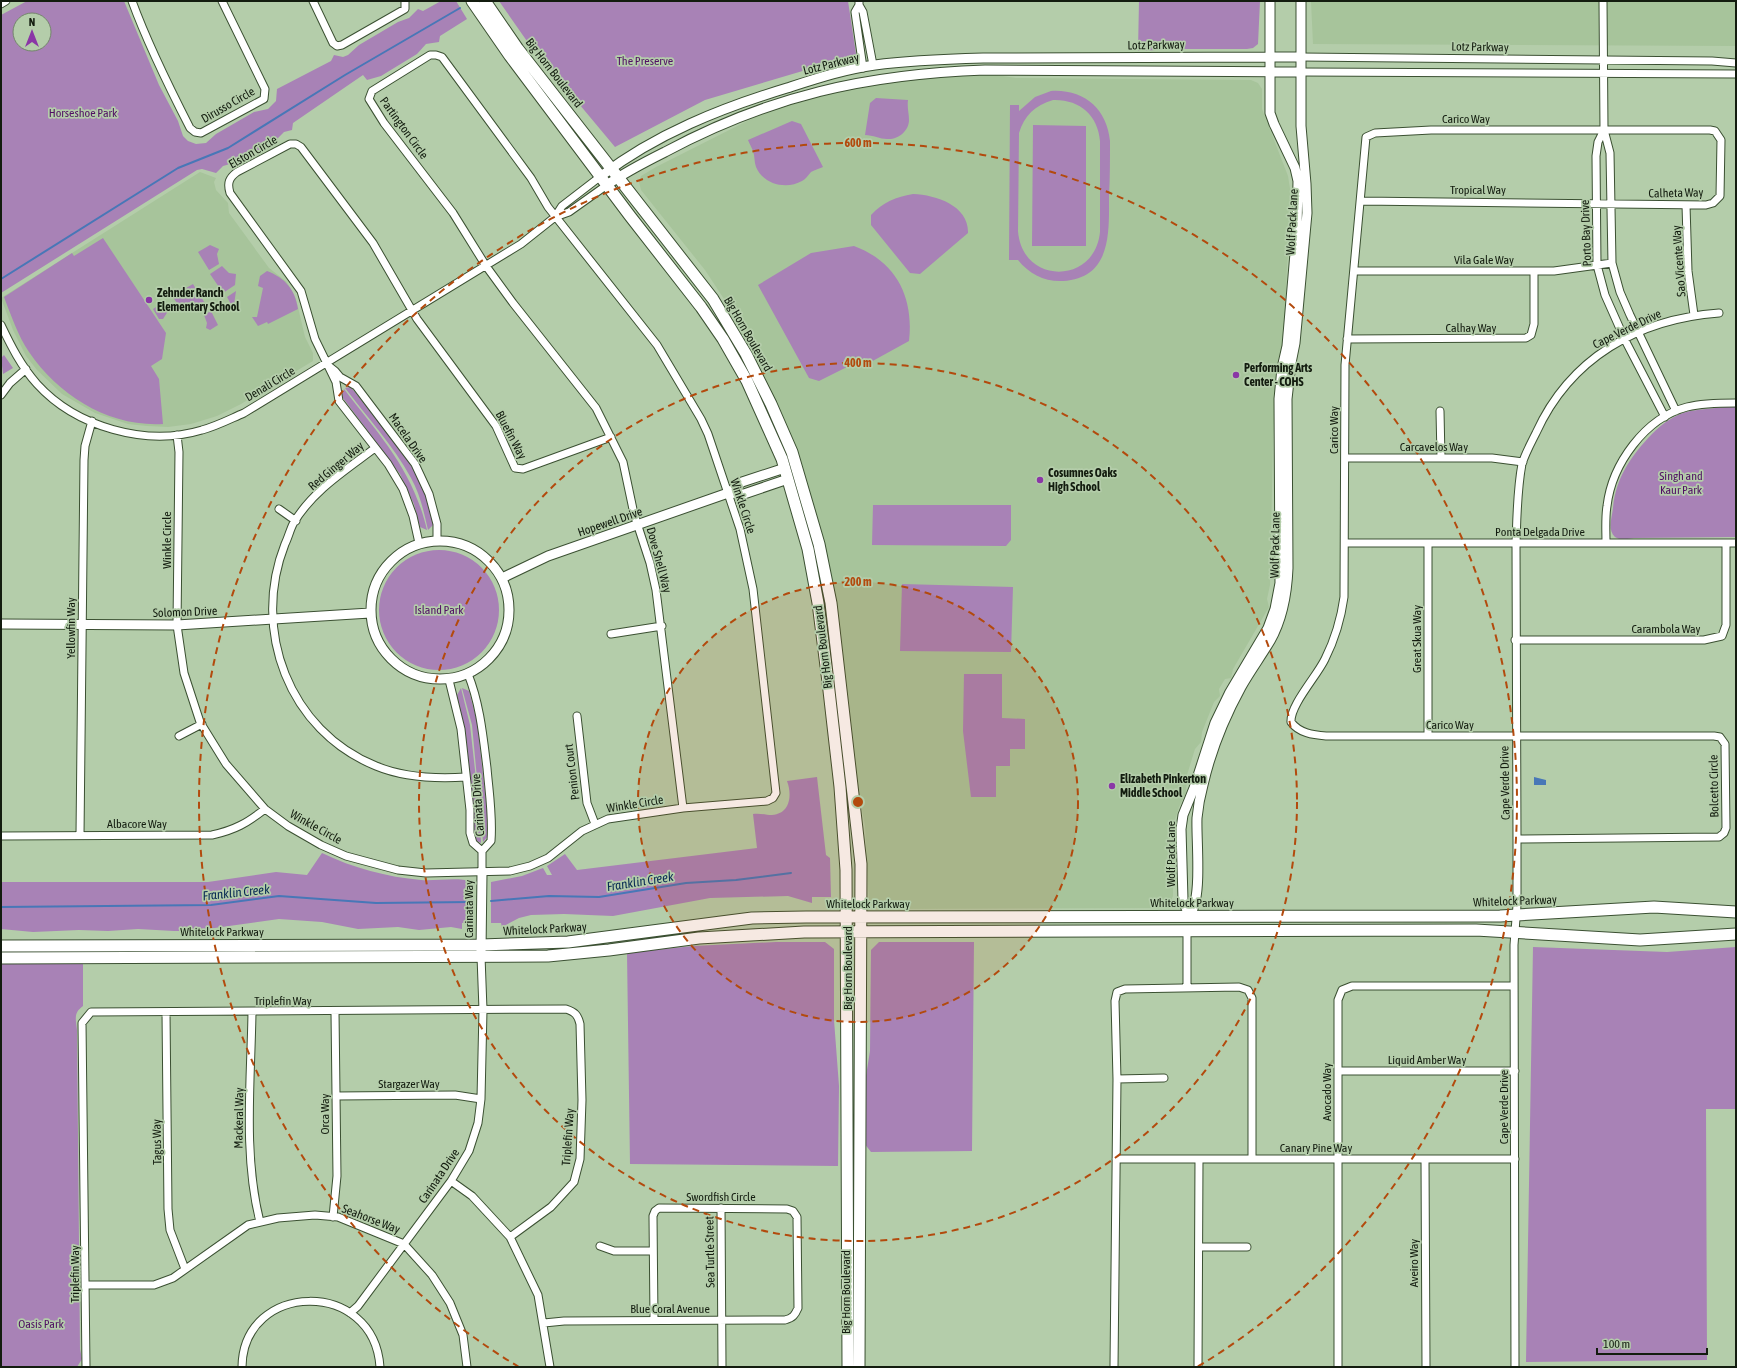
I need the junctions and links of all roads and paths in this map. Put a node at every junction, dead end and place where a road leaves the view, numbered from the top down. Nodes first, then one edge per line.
1 (6, 1) edge
2 (132, 1) edge
3 (222, 1) edge
4 (314, 1) edge
5 (406, 1) edge
6 (472, 1) edge
7 (485, 1) edge
8 (1270, 1) edge
9 (1301, 1) edge
10 (1603, 1) edge
11 (859, 3) edge
12 (1, 4) edge
13 (1301, 57) junction
14 (1271, 58) junction
15 (1603, 61) junction
16 (1736, 63) edge
17 (873, 66) junction
18 (863, 68) junction
19 (1271, 72) junction
20 (1301, 72) junction
21 (1603, 73) junction
22 (1736, 74) edge
23 (1604, 130) junction
24 (614, 173) junction
25 (604, 180) junction
26 (1361, 201) junction
27 (1596, 204) junction
28 (1611, 205) junction
29 (1686, 205) junction
30 (555, 217) junction
31 (1612, 263) junction
32 (1597, 265) junction
33 (486, 266) junction
34 (1355, 271) junction
35 (1534, 271) junction
36 (412, 311) junction
37 (1719, 313) dead end
38 (1694, 315) junction
39 (1, 325) edge
40 (1638, 334) junction
41 (1347, 339) junction
42 (1625, 340) junction
43 (328, 365) junction
44 (26, 369) junction
45 (1, 396) edge
46 (1736, 403) edge
47 (1440, 411) dead end
48 (1676, 411) junction
49 (1665, 418) junction
50 (92, 422) junction
51 (177, 435) junction
52 (611, 437) junction
53 (375, 448) junction
54 (1345, 458) junction
55 (1441, 458) junction
56 (1523, 462) junction
57 (786, 473) junction
58 (728, 493) junction
59 (279, 509) dead end
60 (296, 521) junction
61 (638, 525) junction
62 (437, 540) junction
63 (1428, 543) junction
64 (1516, 543) junction
65 (1606, 543) junction
66 (1726, 543) junction
67 (1736, 543) edge
68 (419, 544) junction
69 (1345, 544) junction
70 (502, 578) junction
71 (370, 613) junction
72 (272, 620) junction
73 (1, 624) edge
74 (82, 624) junction
75 (177, 625) junction
76 (662, 626) junction
77 (611, 634) dead end
78 (1516, 640) junction
79 (468, 674) junction
80 (449, 680) junction
81 (577, 716) dead end
82 (202, 724) junction
83 (179, 736) dead end
84 (1428, 736) junction
85 (1516, 736) junction
86 (466, 777) junction
87 (683, 808) junction
88 (266, 809) junction
89 (595, 824) junction
90 (80, 835) junction
91 (1, 836) edge
92 (1517, 838) junction
93 (482, 851) junction
94 (482, 873) junction
95 (1736, 912) edge
96 (1516, 915) junction
97 (1189, 916) junction
98 (847, 917) junction
99 (862, 917) junction
100 (1187, 931) junction
101 (1515, 931) junction
102 (847, 932) junction
103 (862, 932) junction
104 (1087, 932) junction
105 (1238, 932) junction
106 (1736, 934) edge
107 (1, 946) edge
108 (481, 950) junction
109 (1, 958) edge
110 (1514, 986) junction
111 (1187, 988) junction
112 (483, 1010) junction
113 (166, 1012) junction
114 (252, 1012) junction
115 (336, 1012) junction
116 (1338, 1071) junction
117 (1515, 1071) junction
118 (1164, 1078) dead end
119 (1117, 1079) junction
120 (336, 1096) junction
121 (481, 1099) junction
122 (1338, 1158) junction
123 (1116, 1159) junction
124 (1199, 1159) junction
125 (1252, 1159) junction
126 (1425, 1159) junction
127 (1515, 1159) junction
128 (451, 1181) junction
129 (721, 1208) junction
130 (333, 1217) junction
131 (260, 1222) junction
132 (510, 1237) junction
133 (404, 1244) junction
134 (600, 1246) dead end
135 (1199, 1247) junction
136 (1247, 1247) dead end
137 (653, 1251) junction
138 (185, 1269) junction
139 (86, 1285) junction
140 (350, 1313) junction
141 (796, 1315) joint
142 (654, 1320) junction
143 (722, 1320) junction
144 (544, 1324) junction
145 (242, 1363) edge
146 (86, 1367) edge
147 (235, 1367) edge
148 (380, 1367) edge
149 (467, 1367) edge
150 (550, 1367) edge
151 (722, 1367) edge
152 (848, 1367) edge
153 (858, 1367) edge
154 (1114, 1367) edge
155 (1198, 1367) edge
156 (1338, 1367) edge
157 (1426, 1367) edge
158 (1515, 1367) edge

1 - 12 street
2 - 3 street, Dirusso Circle
4 - 5 street
6 - 25 main road, Big Horn Boulevard
7 - 24 main road, Big Horn Boulevard
8 - 14 street, Wolf Pack Lane
9 - 13 street, Wolf Pack Lane
10 - 15 street, Porto Bay Drive
11 - 17 street
11 - 18 street
13 - 14 street, Lotz Parkway
13 - 15 street, Lotz Parkway
13 - 20 street, Wolf Pack Lane
14 - 17 street, Lotz Parkway
14 - 19 street, Wolf Pack Lane
15 - 16 street, Lotz Parkway
15 - 21 street, Porto Bay Drive
17 - 18 street, Lotz Parkway
18 - 24 street, Lotz Parkway
19 - 20 street, Lotz Parkway
19 - 24 street, Lotz Parkway
19 - 97 street, Wolf Pack Lane
20 - 21 street, Lotz Parkway
20 - 97 street, Wolf Pack Lane
21 - 22 street, Lotz Parkway
21 - 23 street, Porto Bay Drive
23 - 26 street, Carico Way
23 - 27 street, Porto Bay Drive
23 - 28 street, Porto Bay Drive
23 - 29 street, Calheta Way
24 - 25 street, Lotz Parkway
24 - 99 main road, Big Horn Boulevard
25 - 30 street, Denali Circle
25 - 30 street, Denali Circle
25 - 57 main road, Big Horn Boulevard
26 - 27 street, Tropical Way
26 - 34 street, Carico Way
27 - 28 street, Calheta Way
27 - 32 street, Porto Bay Drive
28 - 29 street, Calheta Way
28 - 31 street, Porto Bay Drive
29 - 38 street, Sao Vicente Way
30 - 33 street, Denali Circle
30 - 33 street, Partington Circle
30 - 58 street, Winkle Circle
31 - 32 street, Vila Gale Way
31 - 40 street, Porto Bay Drive
32 - 35 street, Vila Gale Way
32 - 42 street, Porto Bay Drive
33 - 36 street, Denali Circle
33 - 52 street, Dove Shell Way
34 - 35 street, Vila Gale Way
34 - 41 street, Carico Way
35 - 41 street, Calhay Way
36 - 43 street, Denali Circle
36 - 43 street, Elston Circle
36 - 52 street, Bluefin Way
37 - 38 street, Cape Verde Drive
38 - 40 street, Cape Verde Drive
39 - 44 street, Denali Circle
40 - 42 street, Cape Verde Drive
40 - 48 street, Porto Bay Drive
41 - 54 street, Carico Way
42 - 49 street, Porto Bay Drive
42 - 56 street, Cape Verde Drive
43 - 51 street, Denali Circle
43 - 53 street
43 - 62 street, Macela Drive
44 - 45 street
44 - 50 street, Denali Circle
46 - 48 street
47 - 55 street
48 - 49 street
49 - 65 street
50 - 51 street, Denali Circle
50 - 74 street, Yellowfin Way
51 - 75 street, Winkle Circle
52 - 61 street, Dove Shell Way
53 - 60 street, Red Ginger Way
53 - 68 street
54 - 55 street, Carcavelos Way
54 - 69 street, Carico Way
55 - 56 street, Carcavelos Way
56 - 64 street, Cape Verde Drive
57 - 58 street, Hopewell Drive
57 - 98 main road, Big Horn Boulevard
58 - 61 street, Hopewell Drive
58 - 87 street, Winkle Circle
59 - 60 street
60 - 72 street, Red Ginger Way
61 - 70 street, Hopewell Drive
61 - 76 street, Dove Shell Way
62 - 68 street
62 - 70 street
63 - 64 street, Ponta Delgada Drive
63 - 69 street, Ponta Delgada Drive
63 - 84 street, Great Skua Way
64 - 65 street, Ponta Delgada Drive
64 - 78 street, Cape Verde Drive
65 - 66 street, Ponta Delgada Drive
66 - 67 street, Ponta Delgada Drive
66 - 78 street, Carambola Way
68 - 71 street
69 - 84 street, Carico Way
70 - 79 street
71 - 72 street, Solomon Drive
71 - 80 street
72 - 75 street, Solomon Drive
72 - 86 street, Red Ginger Way
73 - 74 street, Solomon Drive
74 - 75 street, Solomon Drive
74 - 90 street, Yellowfin Way
75 - 82 street, Winkle Circle
76 - 77 street
76 - 87 street, Dove Shell Way
78 - 85 street, Cape Verde Drive
79 - 80 street
79 - 93 street, Carinata Drive
80 - 86 street, Carinata Drive
81 - 89 street, Penion Court
82 - 83 street
82 - 88 street, Winkle Circle
84 - 85 street, Carico Way
85 - 92 street, Cape Verde Drive
85 - 92 street, Bolcetto Circle
86 - 93 street, Carinata Drive
87 - 89 street, Winkle Circle
88 - 90 street, Albacore Way
88 - 94 street, Winkle Circle
89 - 94 street, Winkle Circle
90 - 91 street, Albacore Way
92 - 96 street, Cape Verde Drive
93 - 94 street
94 - 108 street, Carinata Way
95 - 96 main road, Whitelock Parkway
96 - 97 main road, Whitelock Parkway
96 - 101 street, Cape Verde Drive
97 - 99 main road, Whitelock Parkway
97 - 104 main road
97 - 105 main road
98 - 99 main road, Whitelock Parkway
98 - 102 main road, Big Horn Boulevard
98 - 108 main road, Whitelock Parkway
99 - 103 main road, Big Horn Boulevard
100 - 104 main road, Whitelock Parkway
100 - 105 main road, Whitelock Parkway
100 - 111 street
101 - 105 main road, Whitelock Parkway
101 - 106 main road, Whitelock Parkway
101 - 110 street, Cape Verde Drive
102 - 103 main road, Whitelock Parkway
102 - 108 main road, Whitelock Parkway
102 - 152 main road, Big Horn Boulevard
103 - 104 main road, Whitelock Parkway
103 - 153 main road, Big Horn Boulevard
107 - 108 main road, Whitelock Parkway
108 - 109 main road, Whitelock Parkway
108 - 112 street, Carinata Drive
110 - 116 street, Avocado Way
110 - 117 street, Cape Verde Drive
111 - 119 street
111 - 125 street
112 - 115 street, Triplefin Way
112 - 121 street, Carinata Drive
112 - 132 street, Triplefin Way
113 - 114 street, Triplefin Way
113 - 138 street, Tagus Way
113 - 139 street, Triplefin Way
114 - 115 street, Triplefin Way
114 - 131 street, Mackeral Way
115 - 120 street, Orca Way
116 - 117 street, Liquid Amber Way
116 - 122 street, Avocado Way
117 - 127 street, Cape Verde Drive
118 - 119 street
119 - 123 street
120 - 121 street, Stargazer Way
120 - 130 street, Orca Way
121 - 128 street, Carinata Drive
122 - 125 street, Canary Pine Way
122 - 126 street, Canary Pine Way
122 - 156 street, Avocado Way
123 - 124 street, Canary Pine Way
123 - 154 street
124 - 125 street, Canary Pine Way
124 - 135 street
126 - 127 street, Canary Pine Way
126 - 157 street, Aveiro Way
127 - 158 street, Cape Verde Drive
128 - 132 street
128 - 133 street, Carinata Drive
129 - 137 street, Swordfish Circle
129 - 141 street, Swordfish Circle
129 - 143 street, Sea Turtle Street
130 - 131 street, Seahorse Way
130 - 133 street, Seahorse Way
131 - 138 street, Seahorse Way
132 - 144 street
133 - 140 street, Carinata Drive
133 - 149 street, Seahorse Way
134 - 137 street
135 - 136 street
135 - 155 street
137 - 142 street, Swordfish Circle
138 - 139 street, Seahorse Way
139 - 146 street, Triplefin Way
140 - 145 street
140 - 148 street
141 - 143 street, Blue Coral Avenue
142 - 143 street, Blue Coral Avenue
142 - 144 street, Blue Coral Avenue
143 - 151 street, Sea Turtle Street
144 - 150 street
145 - 147 street

